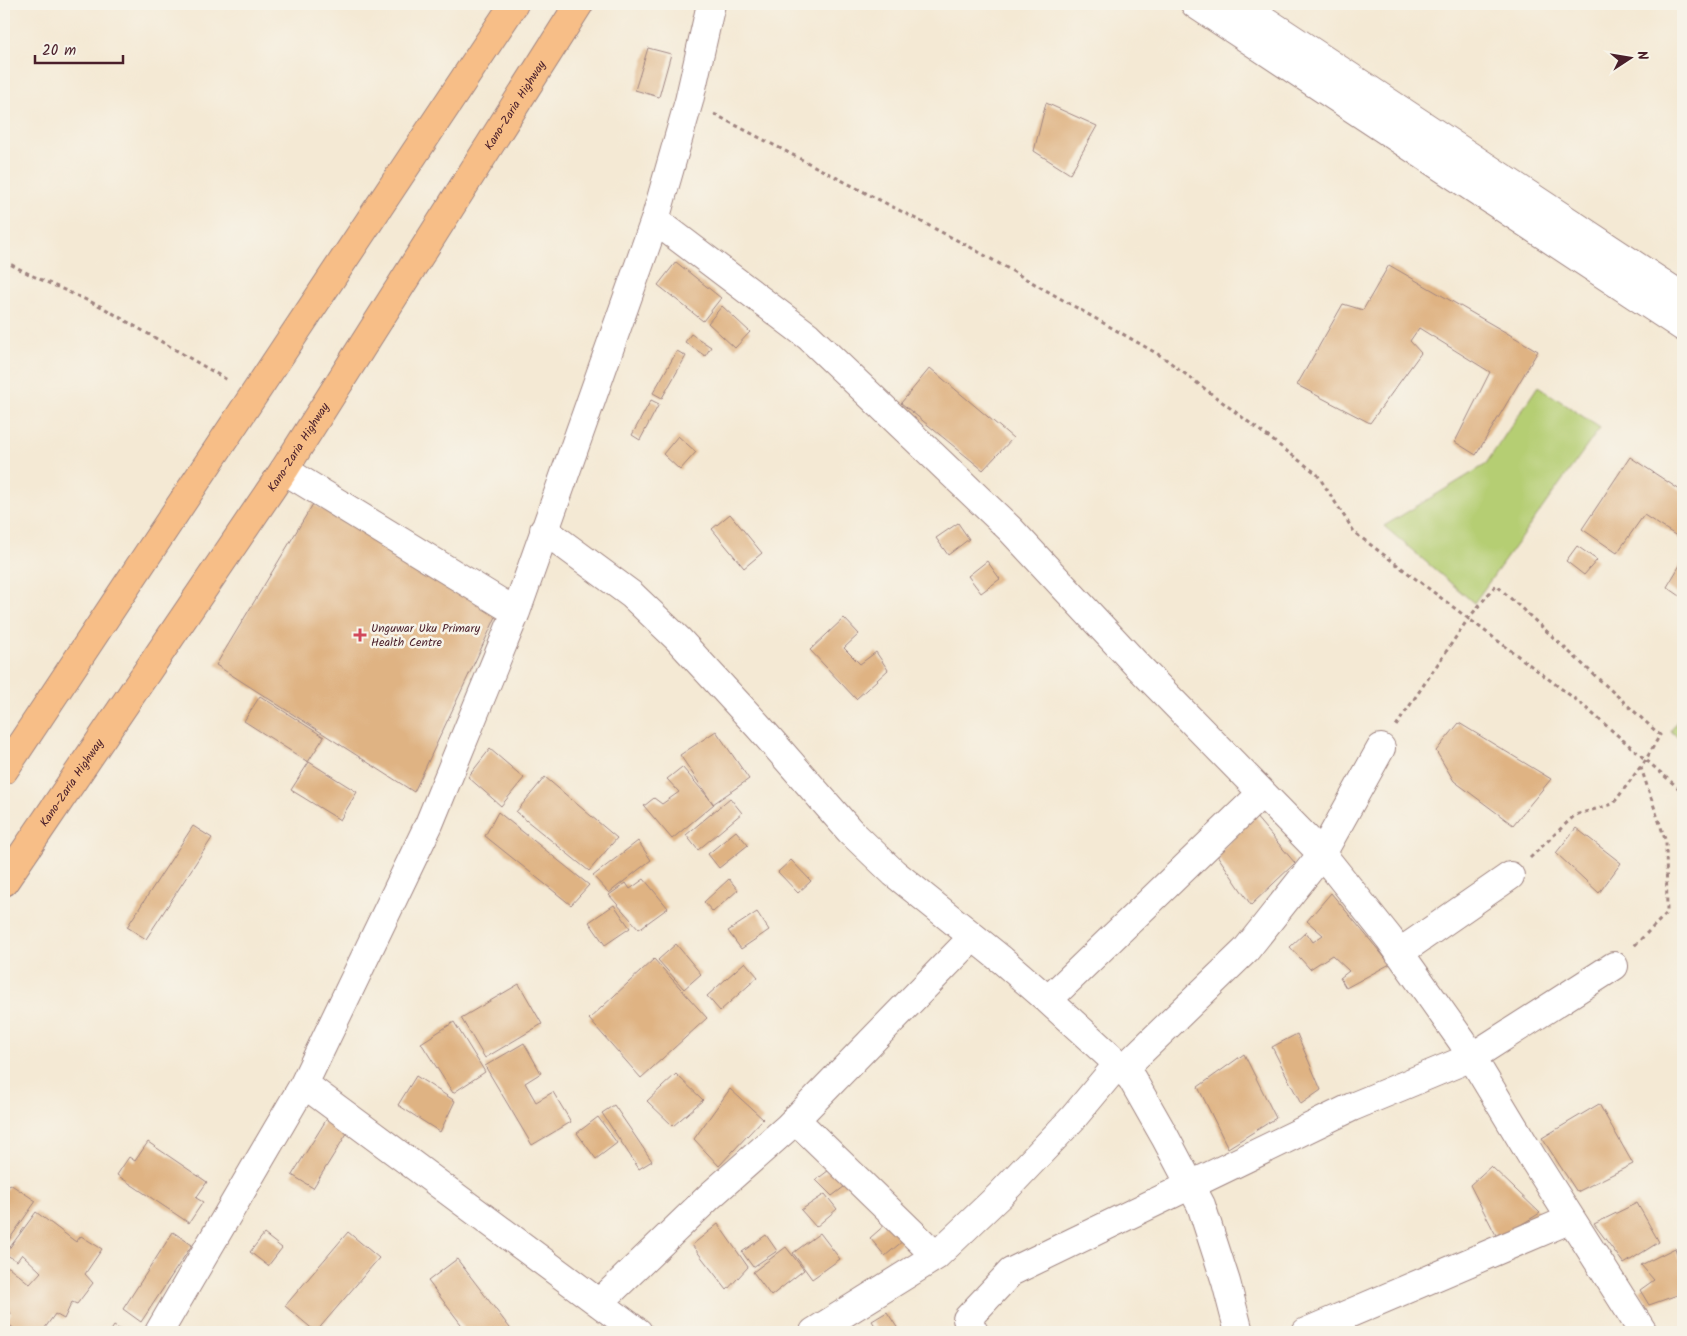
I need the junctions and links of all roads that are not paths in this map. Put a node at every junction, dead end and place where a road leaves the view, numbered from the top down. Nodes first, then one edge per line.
1 (514, 4) edge
2 (580, 4) edge
3 (711, 4) edge
4 (1195, 4) edge
5 (1240, 4) edge
6 (655, 220) junction
7 (1683, 297) edge
8 (1683, 327) edge
9 (284, 470) junction
10 (544, 530) junction
11 (516, 612) junction
12 (1381, 748) road end
13 (4, 770) edge
14 (1262, 792) junction
15 (1322, 854) junction
16 (1510, 876) road end
17 (4, 882) edge
18 (973, 937) junction
19 (1399, 953) junction
20 (1614, 966) road end
21 (1048, 1000) junction
22 (1472, 1057) junction
23 (1120, 1067) junction
24 (304, 1084) junction
25 (795, 1119) junction
26 (1190, 1184) junction
27 (1571, 1219) junction
28 (936, 1256) junction
29 (599, 1303) junction
30 (159, 1332) edge
31 (638, 1332) edge
32 (814, 1332) edge
33 (974, 1332) edge
34 (1238, 1332) edge
35 (1306, 1332) edge
36 (1643, 1332) edge

1 - 13 highway
2 - 9 highway, Kano-Zaria Highway
3 - 6 street
4 - 8 street
5 - 7 street
6 - 10 street
6 - 14 street
9 - 11 street
9 - 17 highway, Kano-Zaria Highway
10 - 11 street
10 - 18 street
11 - 24 street
12 - 15 street
14 - 15 street
14 - 21 street
15 - 19 street
15 - 23 street
16 - 19 street
18 - 21 street
18 - 25 street
19 - 22 street
20 - 22 street
21 - 23 street
22 - 26 street
22 - 27 street
23 - 26 street
23 - 28 street
24 - 29 street
24 - 30 street
25 - 28 street
25 - 29 street
26 - 33 street
26 - 34 street
27 - 35 street
27 - 36 street
28 - 32 street
29 - 31 street

